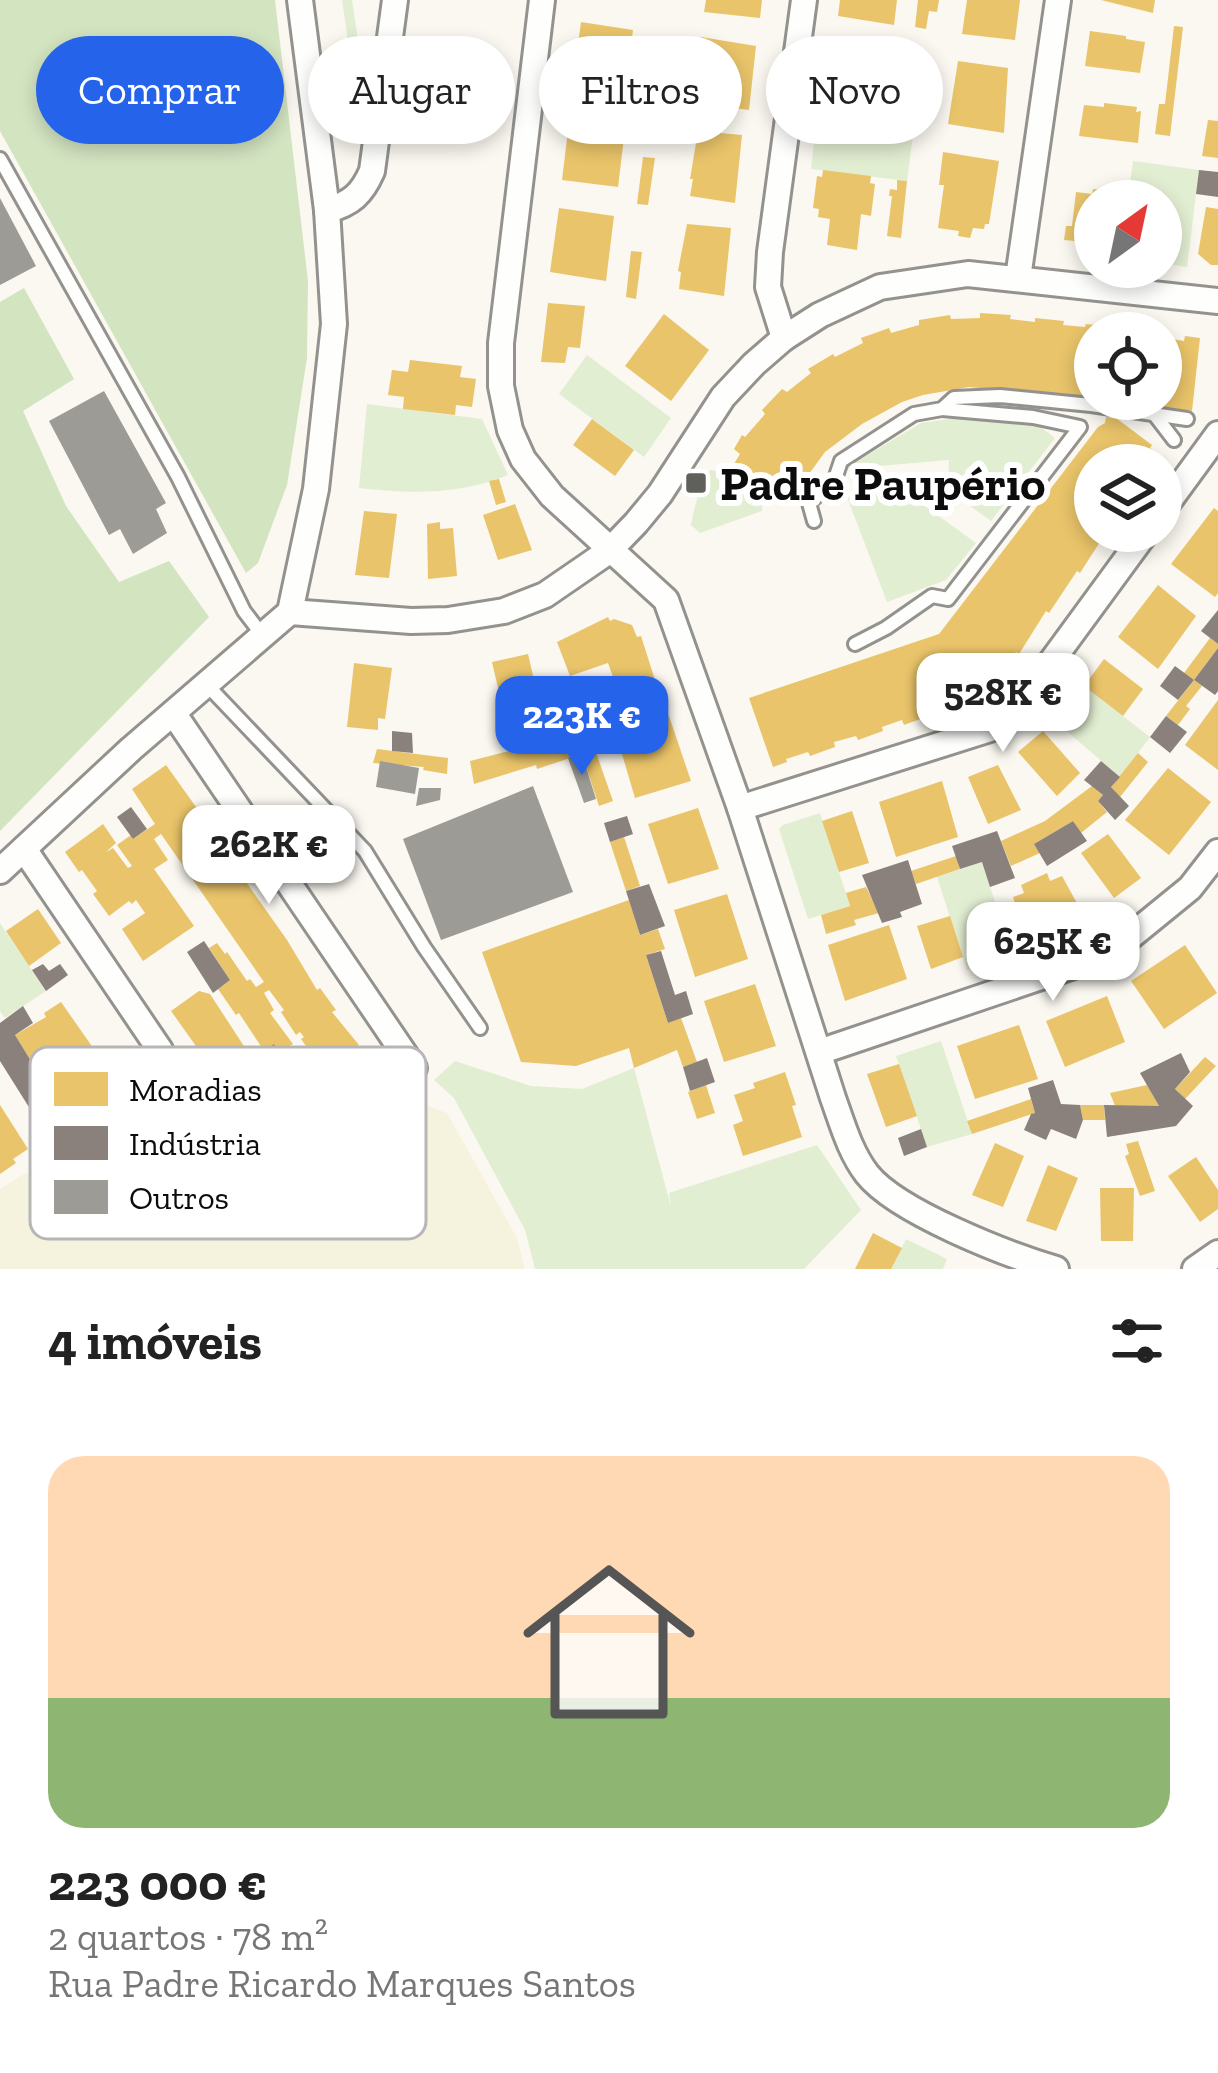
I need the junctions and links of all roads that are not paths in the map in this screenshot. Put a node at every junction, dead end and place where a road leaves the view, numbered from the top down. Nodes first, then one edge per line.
1 (300, 0) edge
2 (395, 0) edge
3 (542, 0) edge
4 (804, 0) edge
5 (1058, 0) edge
6 (0, 159) edge
7 (326, 210) junction
8 (1018, 278) junction
9 (1218, 301) edge
10 (784, 338) junction
11 (1074, 403) edge
12 (942, 409) junction
13 (1182, 418) edge
14 (1187, 419) dead end
15 (1159, 420) edge
16 (1218, 434) edge
17 (1174, 440) dead end
18 (1182, 483) edge
19 (814, 521) dead end
20 (609, 551) junction
21 (1132, 552) edge
22 (290, 612) junction
23 (263, 636) junction
24 (855, 644) dead end
25 (208, 685) junction
26 (174, 714) junction
27 (740, 808) junction
28 (24, 849) junction
29 (1218, 852) edge
30 (0, 871) edge
31 (480, 1028) dead end
32 (158, 1047) edge
33 (400, 1047) edge
34 (819, 1052) junction
35 (1218, 1253) edge
36 (1056, 1269) edge
37 (1196, 1269) edge

1 - 7 street
2 - 7 street
3 - 20 street
4 - 10 street
5 - 8 street
6 - 23 lane
7 - 22 street
8 - 9 street
8 - 10 street
10 - 20 street
11 - 12 lane
12 - 19 lane
12 - 24 lane
13 - 14 lane
15 - 17 lane
16 - 18 street
20 - 22 street
20 - 27 street
21 - 27 street
22 - 23 street
23 - 25 street
25 - 26 street
25 - 31 lane
26 - 28 street
26 - 33 street
27 - 34 street
28 - 30 street
28 - 32 street
29 - 34 street
34 - 36 street
35 - 37 street

